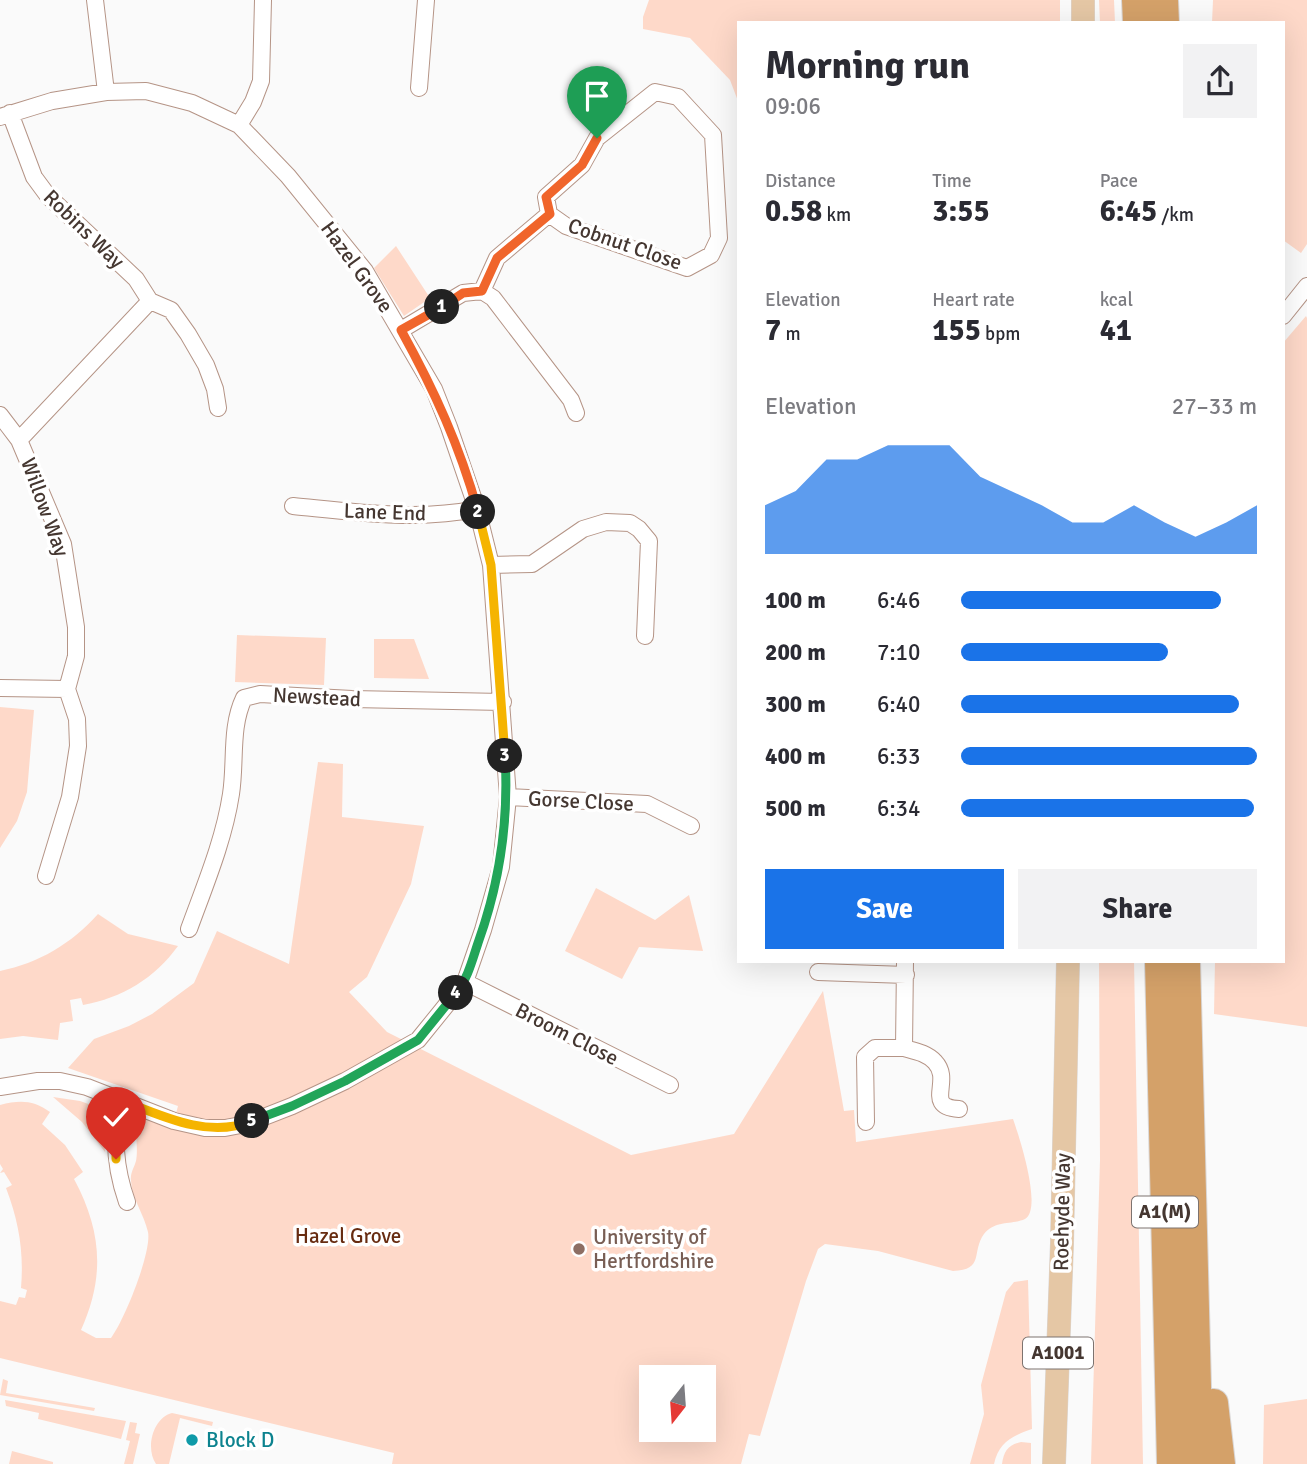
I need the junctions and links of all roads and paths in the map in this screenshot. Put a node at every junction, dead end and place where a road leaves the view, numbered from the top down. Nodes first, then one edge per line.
1 (95, 0) edge
2 (262, 0) edge
3 (426, 0) edge
4 (1083, 0) edge
5 (1136, 0) edge
6 (1164, 0) edge
7 (1083, 21) edge
8 (1137, 21) edge
9 (1165, 21) edge
10 (419, 88) dead end
11 (106, 92) junction
12 (5, 115) edge
13 (239, 125) junction
14 (550, 214) junction
15 (1307, 286) edge
16 (482, 291) junction
17 (150, 301) junction
18 (1285, 314) edge
19 (401, 330) junction
20 (218, 408) dead end
21 (576, 413) dead end
22 (0, 415) edge
23 (19, 440) junction
24 (293, 506) dead end
25 (477, 509) junction
26 (491, 565) junction
27 (645, 636) dead end
28 (0, 688) edge
29 (67, 689) junction
30 (503, 702) junction
31 (508, 797) junction
32 (691, 826) dead end
33 (46, 876) dead end
34 (189, 929) dead end
35 (1068, 963) edge
36 (1159, 963) edge
37 (1186, 963) edge
38 (905, 968) edge
39 (818, 972) dead end
40 (465, 982) junction
41 (904, 1048) junction
42 (670, 1085) dead end
43 (0, 1087) edge
44 (121, 1100) junction
45 (960, 1110) dead end
46 (866, 1122) dead end
47 (127, 1202) dead end
48 (1195, 1297) junction
49 (1054, 1464) edge
50 (1171, 1464) edge
51 (1199, 1464) edge
52 (1221, 1464) edge

1 - 11 street
2 - 13 street
3 - 10 street
4 - 7 main road
5 - 8 highway
6 - 9 highway
11 - 12 street, Hazel Grove
11 - 13 street, Hazel Grove
12 - 17 street, Robins Way
13 - 19 street, Hazel Grove
14 - 14 street, Cobnut Close
14 - 16 street
15 - 18 street
16 - 19 street
16 - 21 street
17 - 20 street, Robins Way
17 - 23 street
19 - 25 street, Hazel Grove
22 - 23 street, Willow Way
23 - 29 street, Willow Way
24 - 25 street, Lane End
25 - 26 street, Hazel Grove
26 - 27 street
26 - 30 street, Hazel Grove
28 - 29 street
29 - 33 street
30 - 31 street, Hazel Grove
30 - 34 street, Newstead
31 - 32 street, Gorse Close
31 - 40 street, Hazel Grove
35 - 49 main road, Roehyde Way / A1001
36 - 50 highway, A1(M)
37 - 48 highway, A1(M)
38 - 39 street
38 - 41 street
40 - 42 street, Broom Close
40 - 44 street, Hazel Grove
41 - 45 street
41 - 46 street
43 - 44 street, Hazel Grove
44 - 47 street
48 - 51 highway, A1(M)
48 - 52 highway

